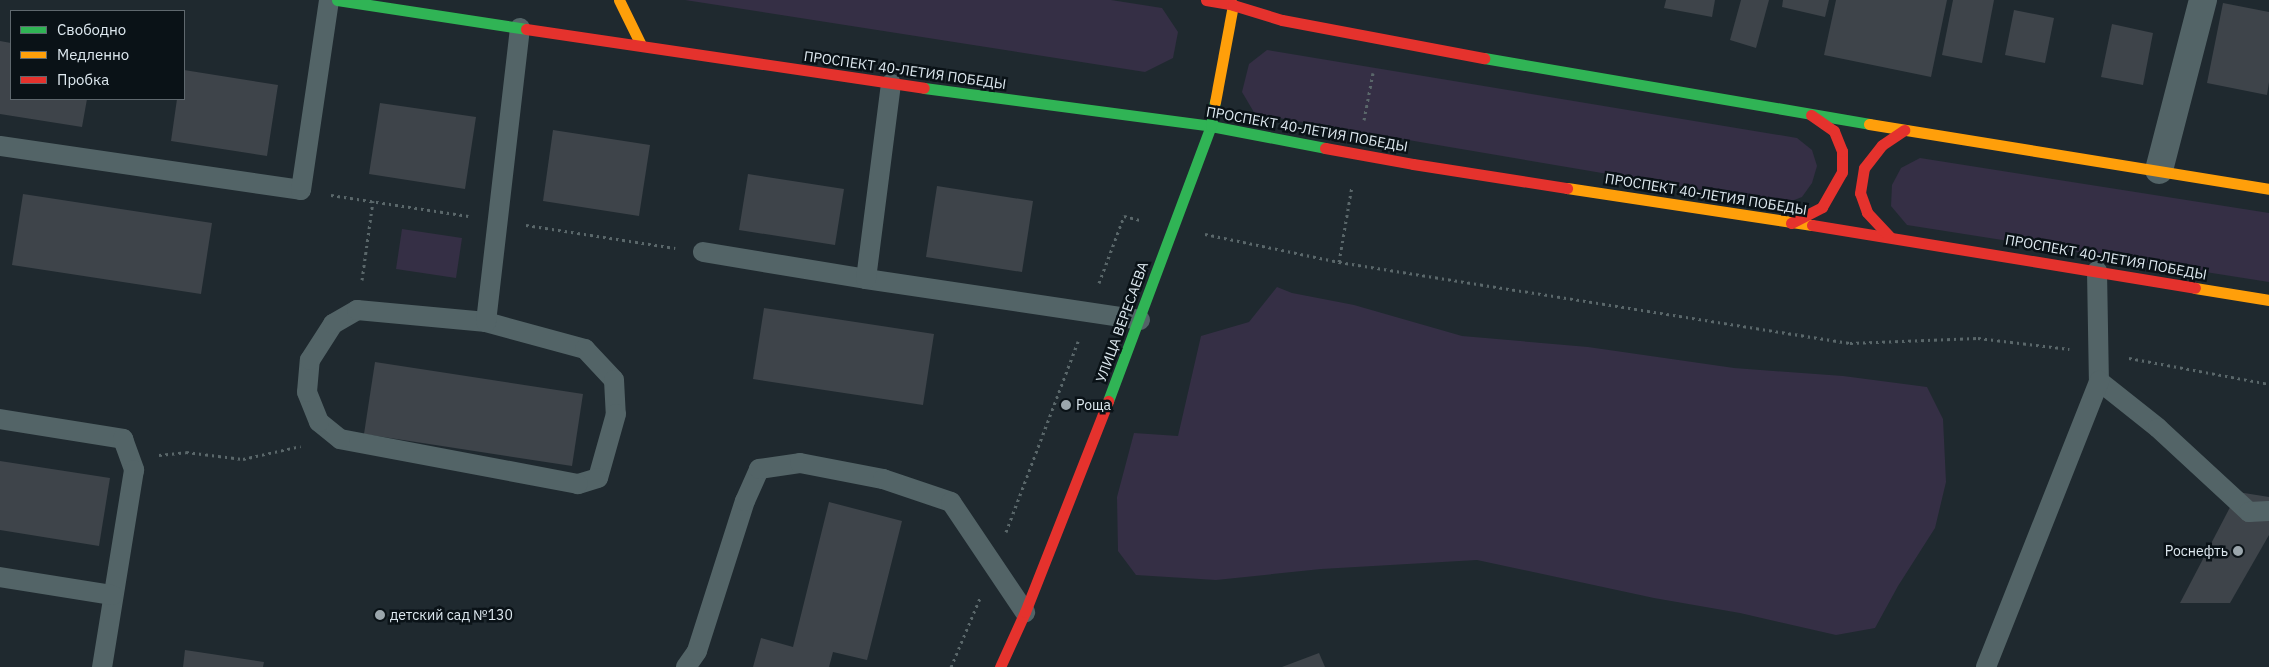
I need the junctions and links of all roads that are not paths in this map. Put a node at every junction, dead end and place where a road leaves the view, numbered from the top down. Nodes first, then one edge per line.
1 (329, 0) edge
2 (337, 0) edge
3 (619, 0) edge
4 (1206, 0) edge
5 (2203, 0) edge
6 (1234, 5) junction
7 (520, 28) junction
8 (641, 45) junction
9 (891, 84) junction
10 (1810, 114) junction
11 (1211, 126) junction
12 (1904, 130) junction
13 (0, 146) edge
14 (2159, 170) junction
15 (2269, 189) edge
16 (1791, 223) junction
17 (1890, 237) junction
18 (703, 252) dead end
19 (2097, 271) junction
20 (866, 279) junction
21 (2269, 300) edge
22 (1140, 320) junction
23 (486, 322) junction
24 (2099, 381) junction
25 (0, 419) edge
26 (2269, 511) edge
27 (0, 578) edge
28 (114, 594) junction
29 (1025, 612) junction
30 (102, 667) edge
31 (686, 667) edge
32 (1000, 667) edge
33 (1986, 667) edge

1 - 13 lane
2 - 7 main road, ПРОСПЕКТ 40-ЛЕТИЯ ПОБЕДЫ
3 - 8 main road
4 - 6 main road
5 - 14 street
6 - 10 main road
6 - 11 main road, УЛИЦА ВЕРЕСАЕВА
7 - 8 main road, ПРОСПЕКТ 40-ЛЕТИЯ ПОБЕДЫ
7 - 23 lane
8 - 9 main road, ПРОСПЕКТ 40-ЛЕТИЯ ПОБЕДЫ
9 - 11 main road, ПРОСПЕКТ 40-ЛЕТИЯ ПОБЕДЫ
9 - 20 lane
10 - 12 main road
10 - 16 main road
11 - 16 main road, ПРОСПЕКТ 40-ЛЕТИЯ ПОБЕДЫ
11 - 22 main road, УЛИЦА ВЕРЕСАЕВА
12 - 14 main road
12 - 17 main road
14 - 15 main road
16 - 17 main road, ПРОСПЕКТ 40-ЛЕТИЯ ПОБЕДЫ
17 - 19 main road, ПРОСПЕКТ 40-ЛЕТИЯ ПОБЕДЫ
18 - 20 lane
19 - 21 main road, ПРОСПЕКТ 40-ЛЕТИЯ ПОБЕДЫ
19 - 24 lane
20 - 22 lane
22 - 29 main road, УЛИЦА ВЕРЕСАЕВА
23 - 23 lane
24 - 26 lane
24 - 33 lane
25 - 28 lane
27 - 28 lane
28 - 30 lane
29 - 31 lane
29 - 32 main road, УЛИЦА ВЕРЕСАЕВА

